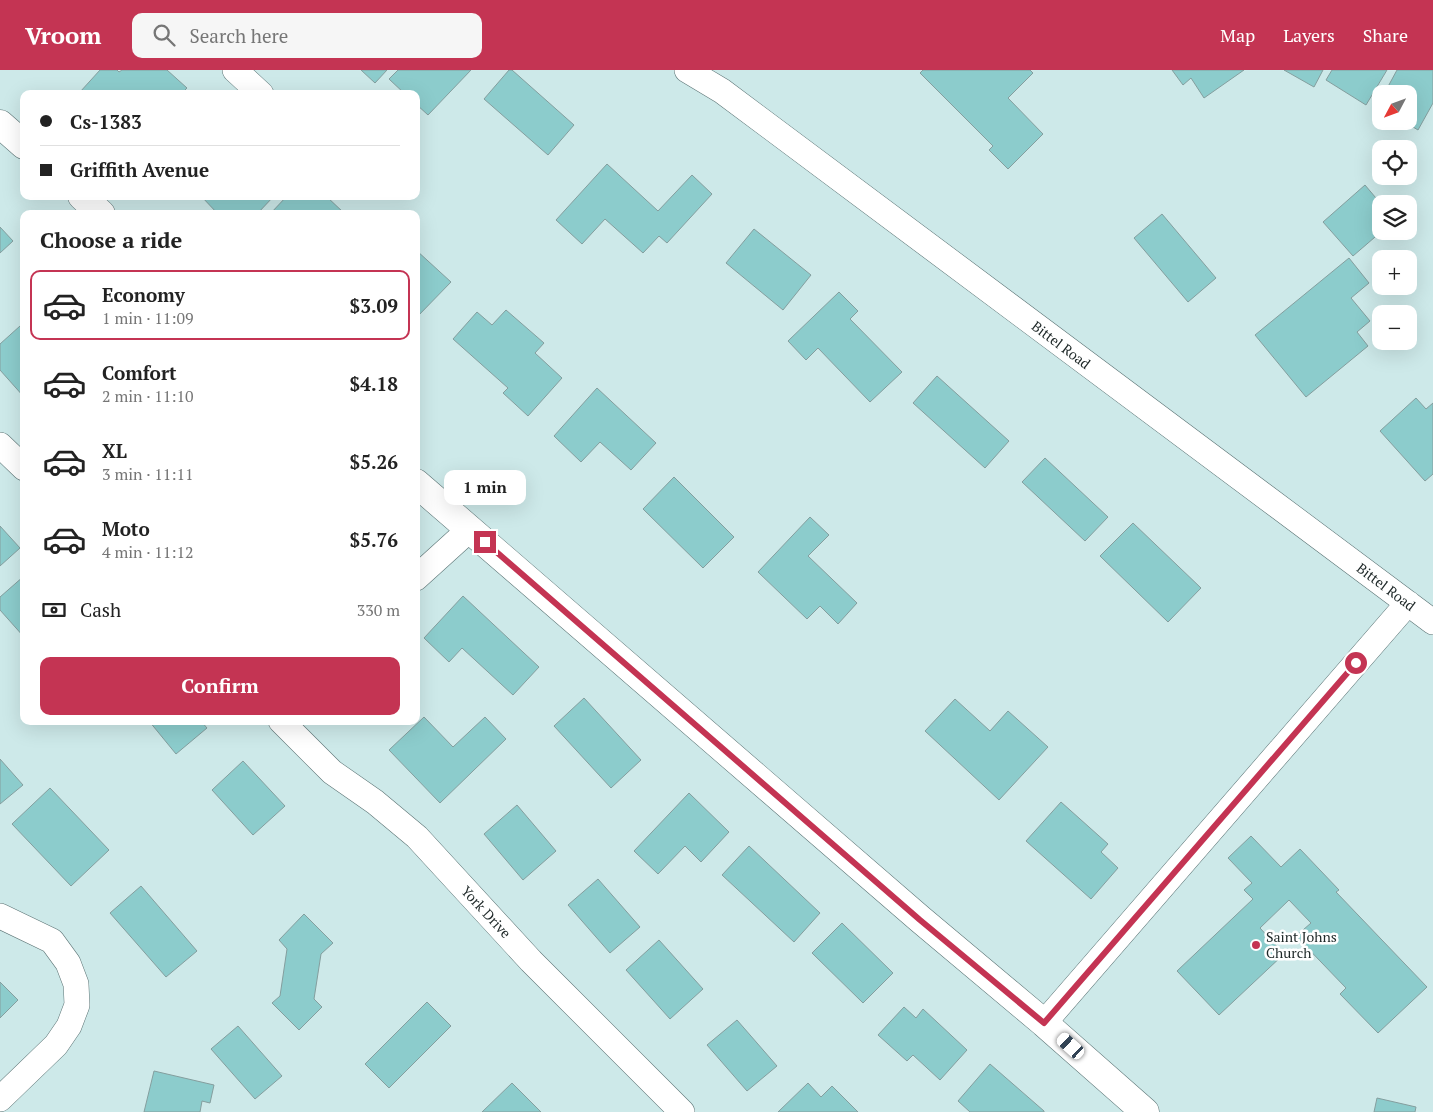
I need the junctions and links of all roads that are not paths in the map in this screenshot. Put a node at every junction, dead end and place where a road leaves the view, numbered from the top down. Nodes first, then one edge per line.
1 (235, 70) edge
2 (687, 70) edge
3 (257, 90) edge
4 (0, 124) edge
5 (20, 142) edge
6 (86, 200) edge
7 (98, 210) edge
8 (0, 445) edge
9 (20, 464) edge
10 (420, 486) edge
11 (470, 529) junction
12 (420, 574) edge
13 (1408, 603) junction
14 (1433, 622) edge
15 (285, 725) edge
16 (0, 916) edge
17 (1044, 1023) junction
18 (0, 1099) edge
19 (682, 1112) edge
20 (1145, 1112) edge

1 - 3 street
2 - 13 street, Bittel Road
4 - 5 street
6 - 7 street
8 - 9 street
10 - 11 street
11 - 12 street
11 - 17 street
13 - 14 street, Bittel Road
13 - 17 street
15 - 19 street, York Drive
16 - 18 street
17 - 20 street

